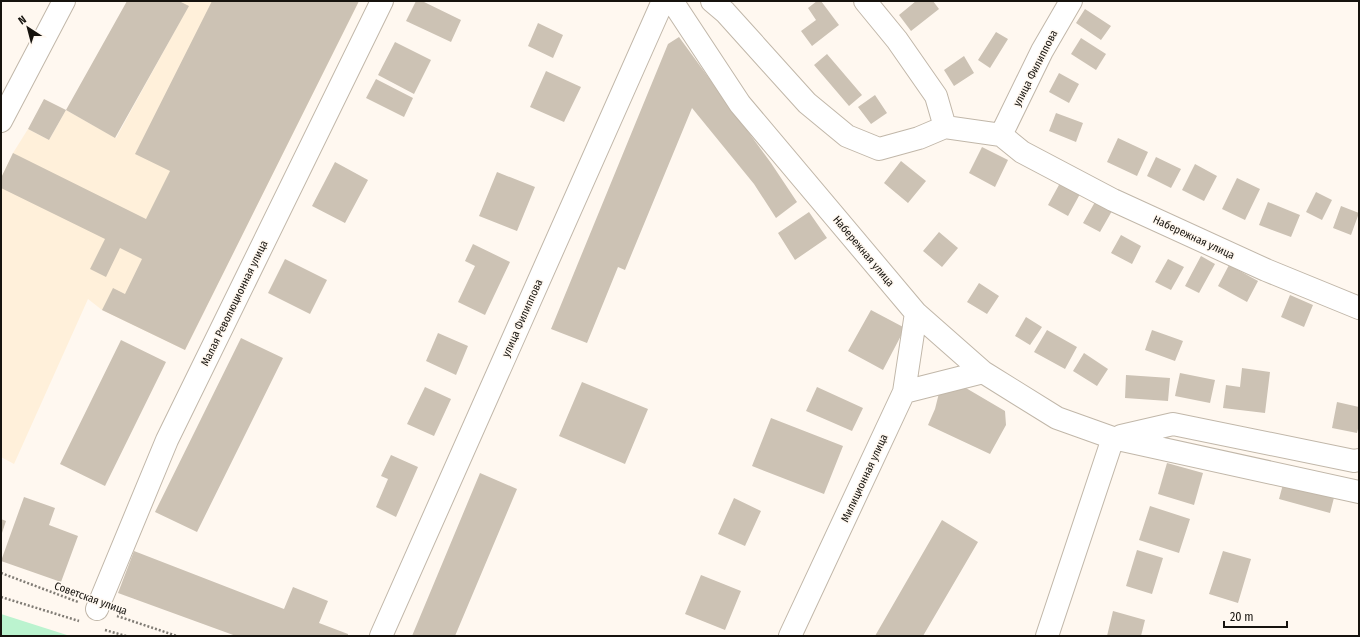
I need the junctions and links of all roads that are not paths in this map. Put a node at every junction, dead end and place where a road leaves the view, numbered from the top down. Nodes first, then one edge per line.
1 (64, 1) edge
2 (382, 1) edge
3 (663, 1) edge
4 (672, 1) edge
5 (712, 1) edge
6 (865, 1) edge
7 (1071, 1) edge
8 (1, 121) edge
9 (945, 128) junction
10 (1002, 135) junction
11 (1359, 308) edge
12 (916, 313) junction
13 (983, 372) junction
14 (904, 392) junction
15 (1114, 438) junction
16 (1359, 460) edge
17 (1359, 492) edge
18 (94, 620) road end
19 (381, 636) edge
20 (790, 636) edge
21 (1047, 636) edge

1 - 8 street
2 - 18 street, Малая Революционная улица
3 - 19 street, улица Филиппова
4 - 12 street, Набережная улица
5 - 9 street
6 - 9 street
7 - 10 street, улица Филиппова
9 - 10 street
10 - 11 street, Набережная улица
12 - 13 street, Набережная улица
12 - 14 street, Милиционная улица
13 - 14 street
13 - 15 street, Набережная улица
14 - 20 street, Милиционная улица
15 - 16 street
15 - 17 street, Набережная улица
15 - 21 street

